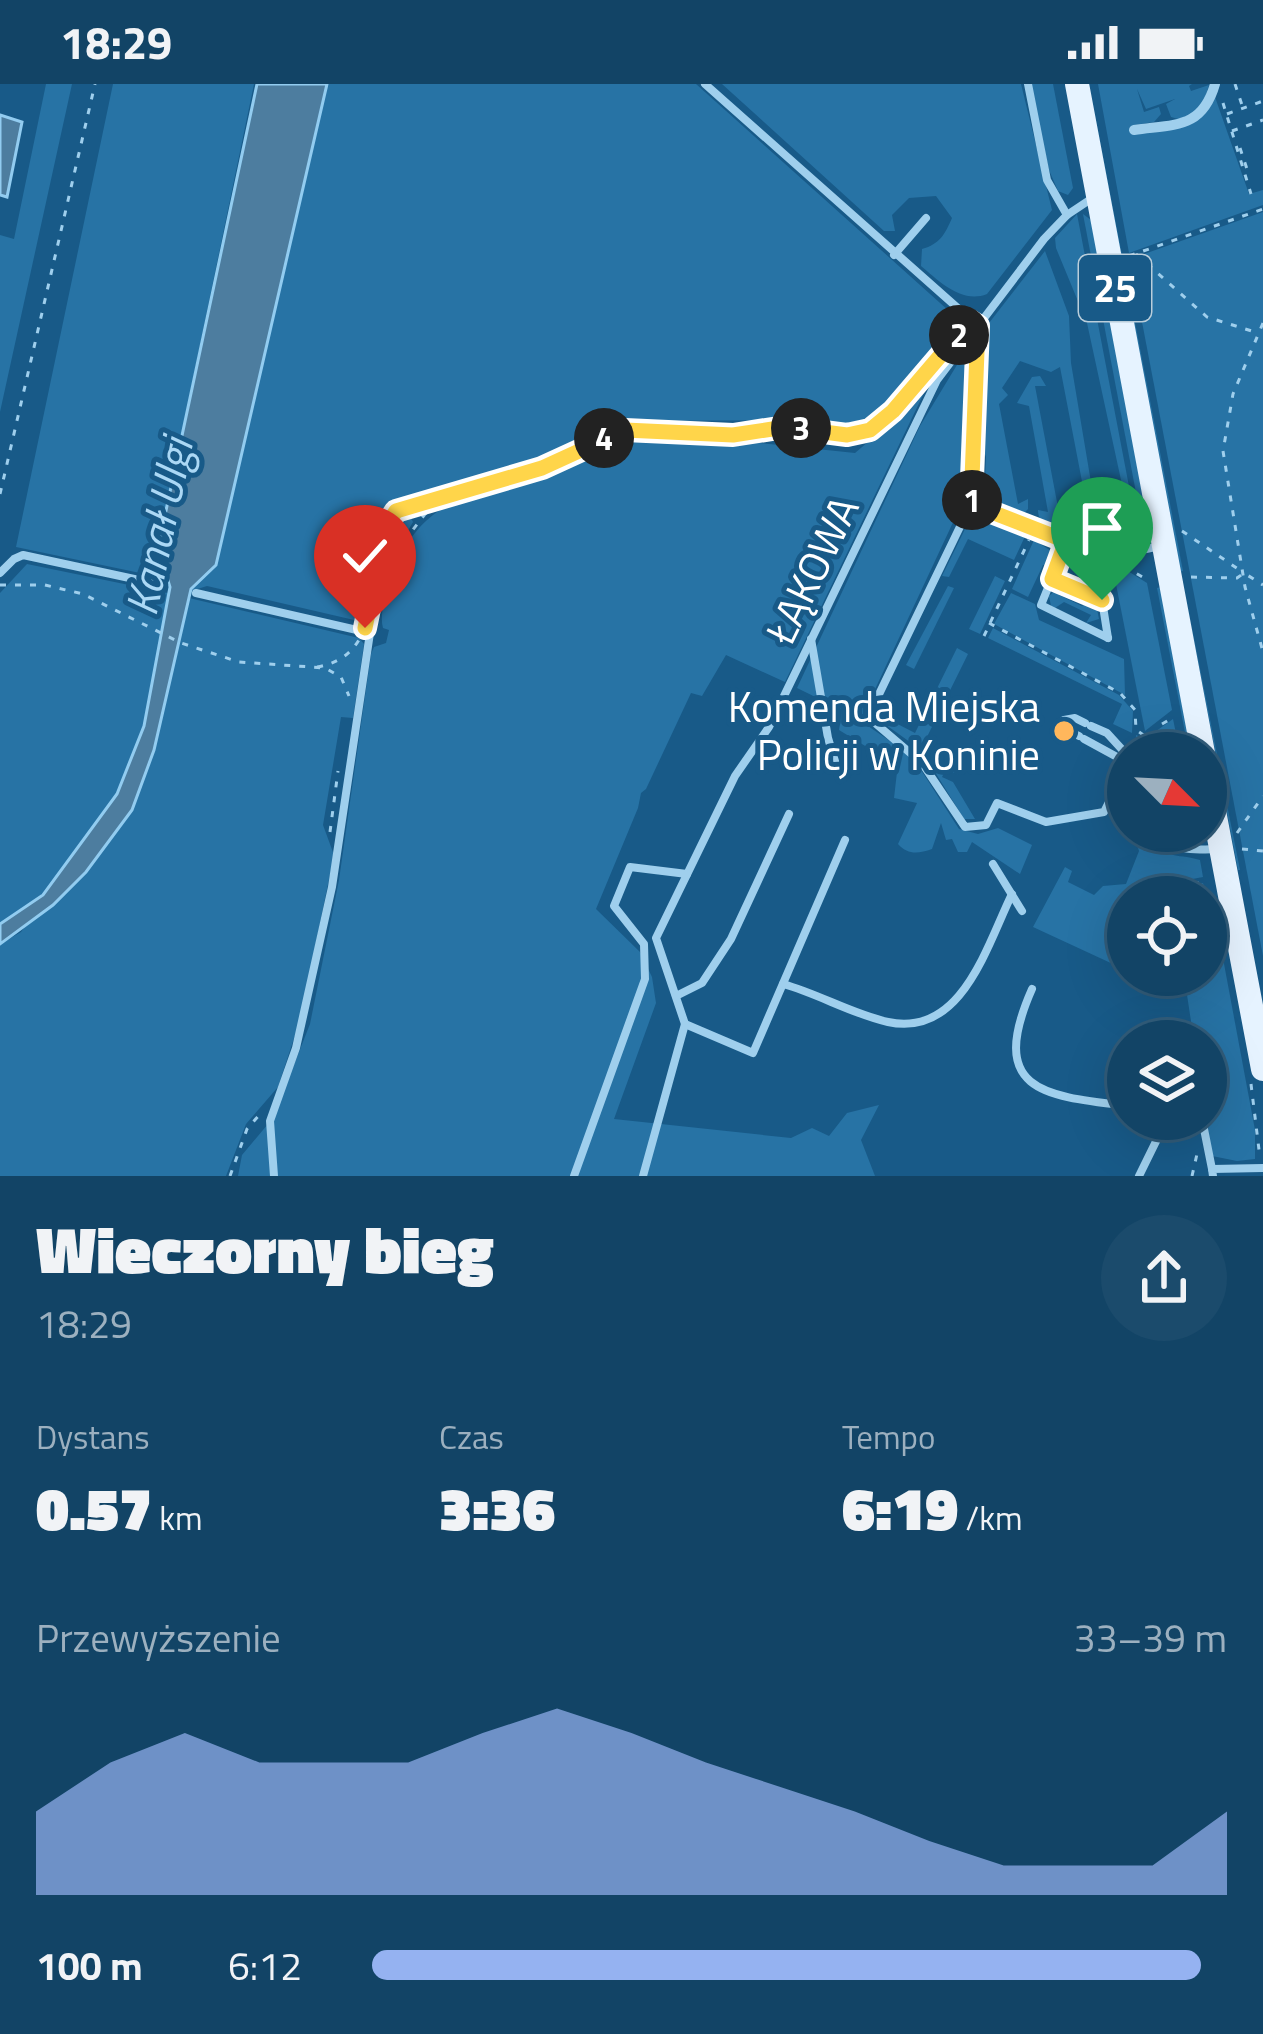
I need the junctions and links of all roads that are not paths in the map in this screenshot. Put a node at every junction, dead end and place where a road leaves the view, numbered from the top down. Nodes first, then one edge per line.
1 (705, 84) edge
2 (1028, 84) edge
3 (1076, 84) edge
4 (1215, 84) edge
5 (1134, 130) dead end
6 (1098, 196) junction
7 (1067, 215) junction
8 (926, 218) dead end
9 (894, 255) junction
10 (978, 326) junction
11 (971, 504) junction
12 (1172, 537) junction
13 (1066, 541) junction
14 (0, 573) edge
15 (1052, 579) junction
16 (162, 586) dead end
17 (196, 593) dead end
18 (811, 639) junction
19 (1200, 732) edge
20 (1128, 760) edge
21 (838, 771) dead end
22 (1107, 806) edge
23 (789, 814) dead end
24 (1227, 827) edge
25 (845, 840) dead end
26 (1233, 843) junction
27 (1227, 844) edge
28 (993, 864) dead end
29 (687, 874) junction
30 (1012, 894) junction
31 (1022, 910) dead end
32 (783, 984) junction
33 (1032, 988) dead end
34 (676, 996) junction
35 (685, 1024) junction
36 (1263, 1069) edge
37 (1107, 1104) edge
38 (1156, 1140) edge
39 (1206, 1140) edge
40 (1263, 1168) edge
41 (1213, 1173) edge
42 (274, 1176) edge
43 (574, 1176) edge
44 (643, 1176) edge
45 (1138, 1176) edge

1 - 9 lane
2 - 7 lane
3 - 6 main road, 25
4 - 5 street
6 - 7 lane, ŁĄKOWA
6 - 12 main road, 25
7 - 10 lane, ŁĄKOWA
8 - 9 lane
9 - 10 lane
10 - 11 lane
10 - 18 lane, ŁĄKOWA
11 - 13 lane
11 - 22 lane
12 - 13 lane
12 - 19 main road, 25
13 - 15 lane
14 - 16 lane
15 - 15 lane
17 - 42 lane
18 - 21 lane
18 - 29 lane, ŁĄKOWA
20 - 20 lane
23 - 34 lane
24 - 26 main road
25 - 32 lane
26 - 27 lane
26 - 36 main road
28 - 30 lane
29 - 34 lane, ŁĄKOWA
29 - 43 lane
30 - 31 lane
30 - 32 lane
32 - 35 lane
33 - 37 lane
34 - 35 lane, ŁĄKOWA
35 - 44 lane
38 - 45 lane
39 - 41 lane
40 - 41 lane

